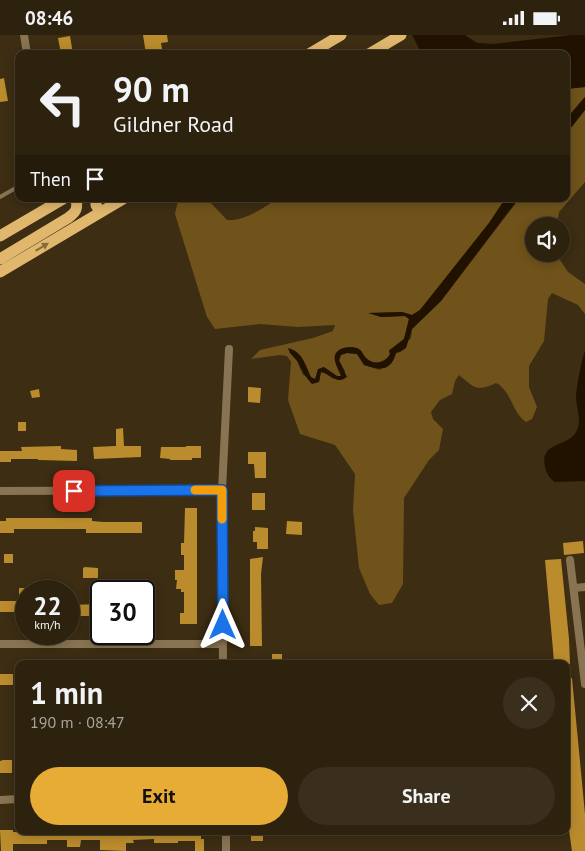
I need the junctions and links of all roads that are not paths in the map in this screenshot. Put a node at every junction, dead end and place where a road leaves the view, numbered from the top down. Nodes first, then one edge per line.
1 (24, 35) edge
2 (341, 35) edge
3 (401, 35) edge
4 (26, 50) edge
5 (316, 50) edge
6 (376, 50) edge
7 (14, 189) dead end
8 (0, 197) edge
9 (58, 202) edge
10 (77, 202) edge
11 (96, 202) edge
12 (118, 202) edge
13 (100, 212) junction
14 (0, 236) edge
15 (0, 259) edge
16 (0, 272) edge
17 (229, 349) dead end
18 (222, 490) junction
19 (0, 491) edge
20 (570, 560) dead end
21 (585, 587) edge
22 (574, 588) junction
23 (583, 643) edge
24 (0, 644) edge
25 (223, 644) junction
26 (223, 660) edge
27 (585, 684) edge
28 (15, 799) edge
29 (0, 800) edge
30 (226, 835) edge
31 (226, 851) edge

1 - 4 street
2 - 5 main road
3 - 6 main road
7 - 8 lane
9 - 14 main road
10 - 15 main road
11 - 13 main road
12 - 13 main road
16 -> 13 main road
17 - 18 street
18 - 19 street
18 - 25 street
20 - 22 street
21 - 22 street
22 - 23 street
23 - 27 street
24 - 25 street
25 - 26 street
28 - 29 street
30 - 31 street

